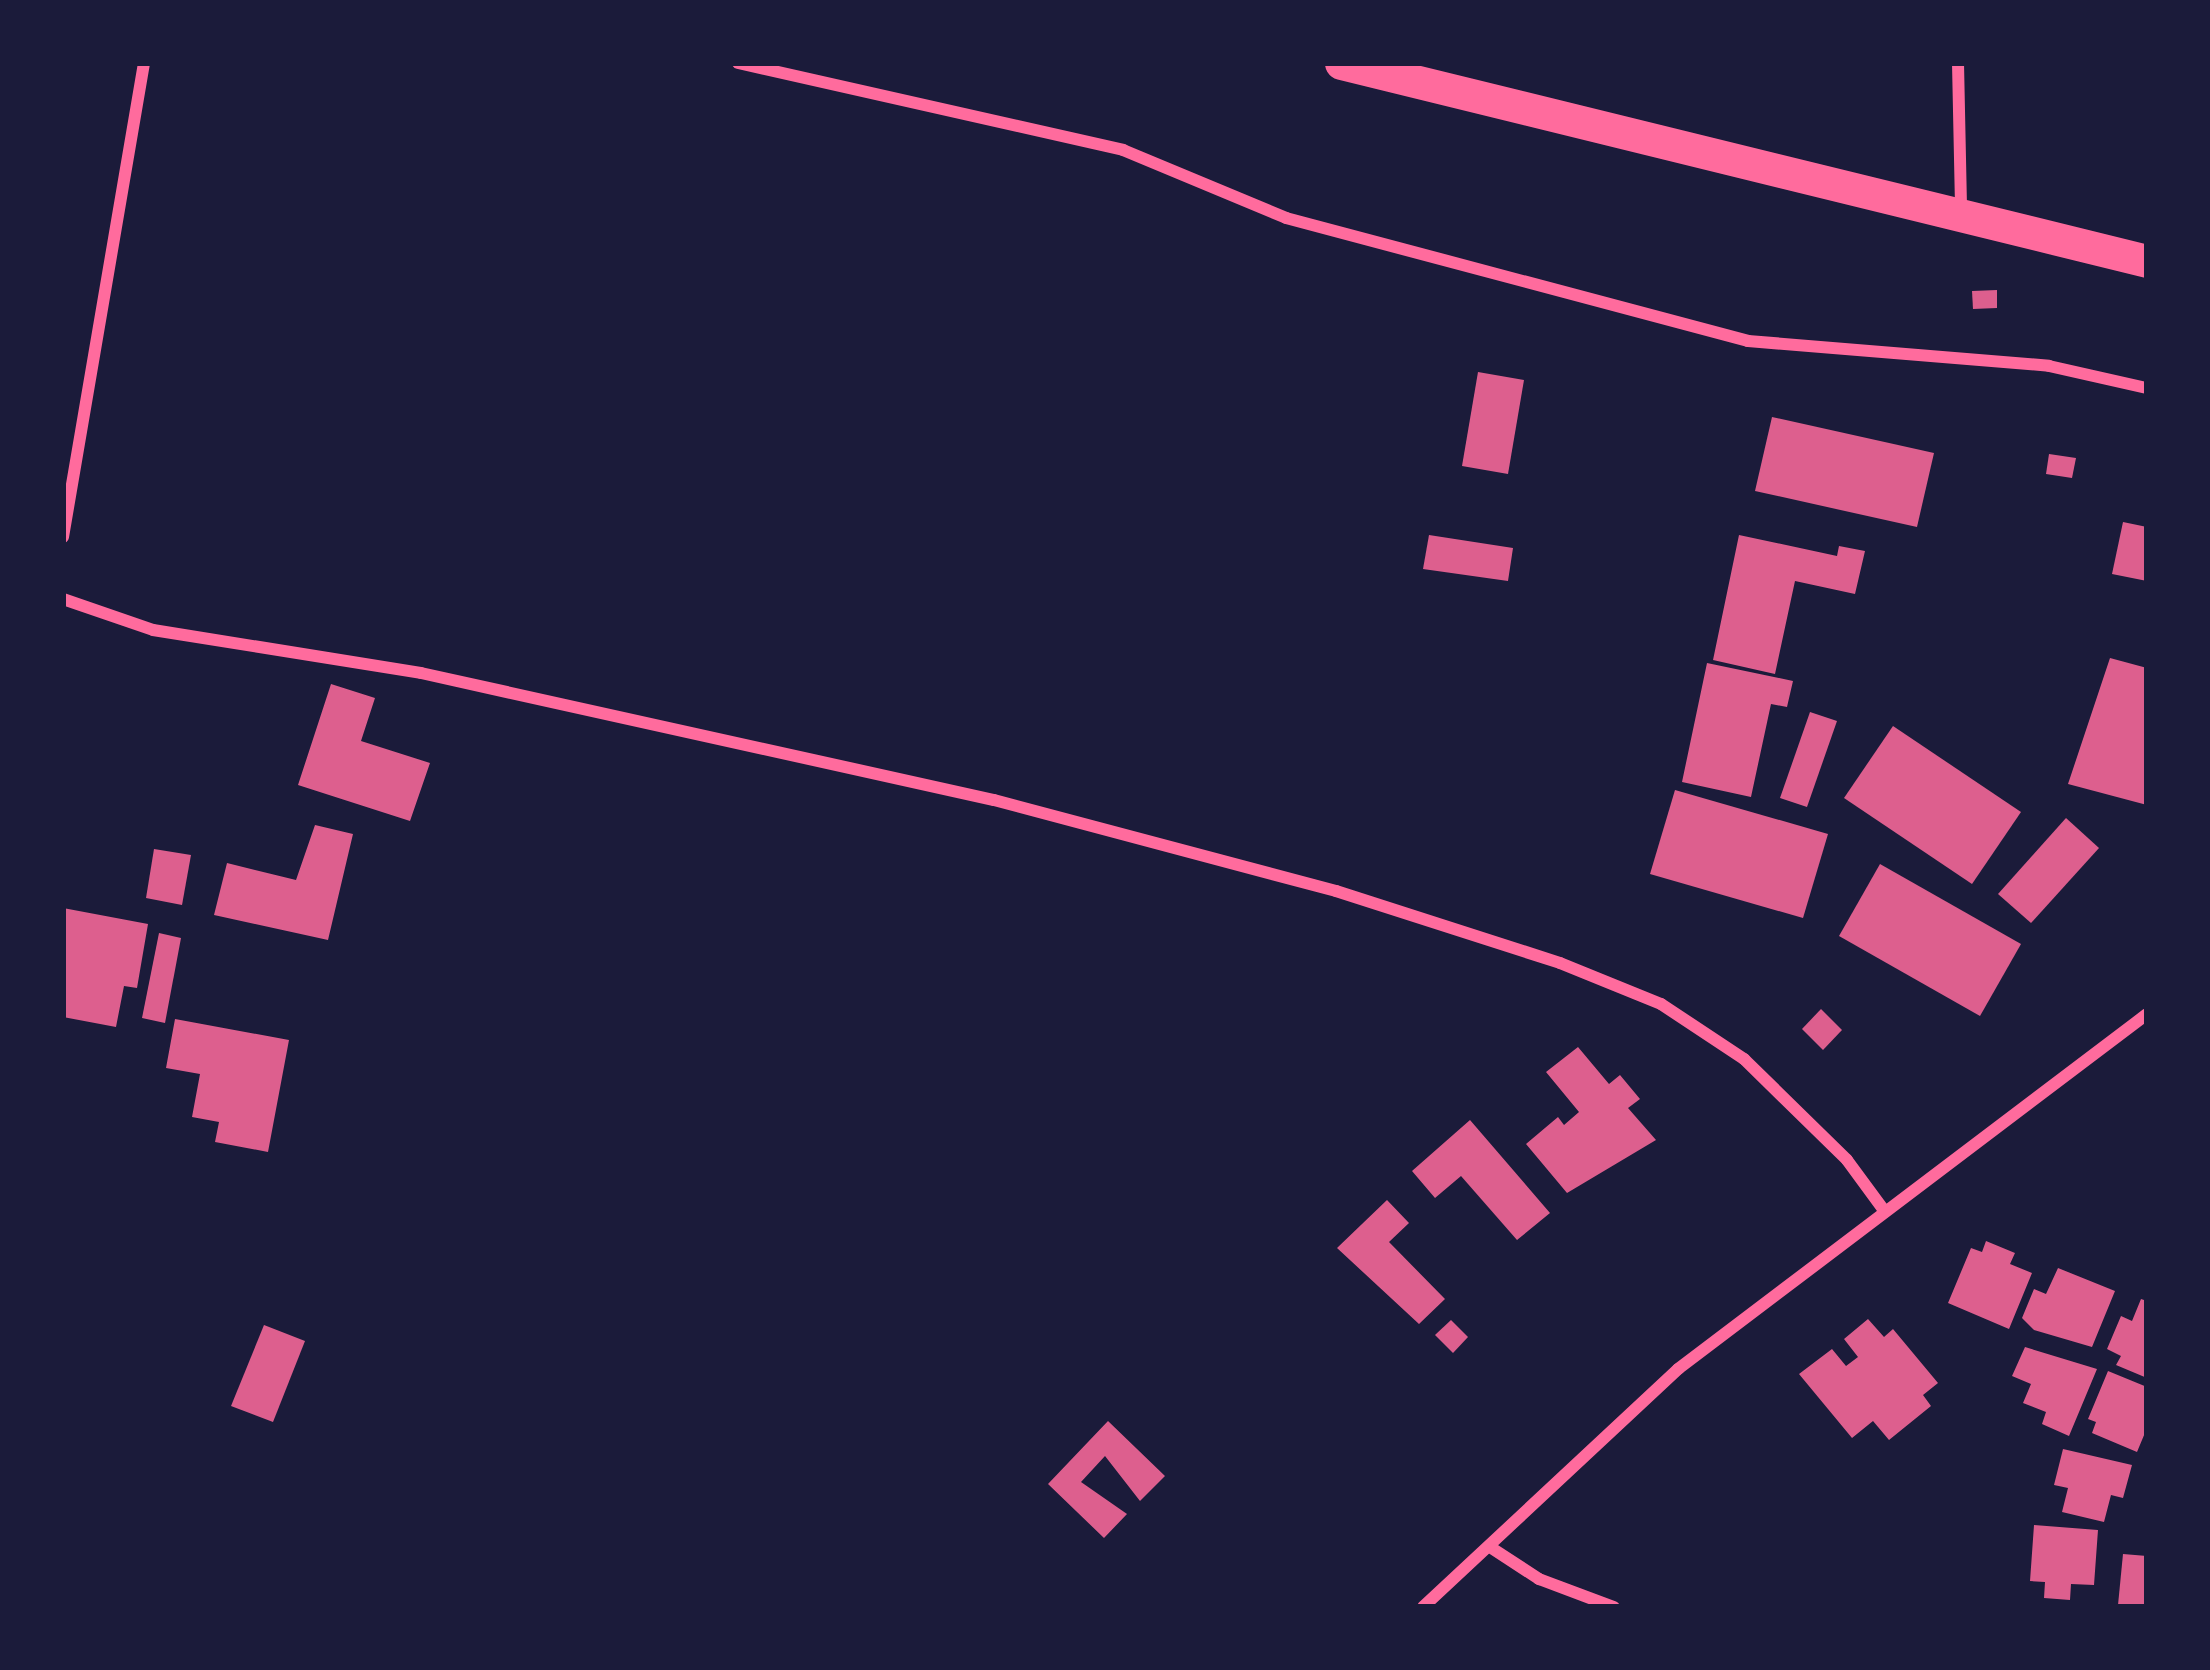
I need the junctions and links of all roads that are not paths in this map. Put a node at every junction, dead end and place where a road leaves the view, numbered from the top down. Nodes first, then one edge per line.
1 (144, 63) edge
2 (738, 63) edge
3 (1341, 63) edge
4 (1958, 63) edge
5 (1961, 215) junction
6 (2147, 261) edge
7 (2147, 388) edge
8 (63, 536) edge
9 (63, 599) edge
10 (2146, 1016) edge
11 (1883, 1209) junction
12 (1490, 1547) junction
13 (1423, 1607) edge
14 (1614, 1607) edge

1 - 8 street
2 - 7 street
3 - 5 highway
4 - 5 street
5 - 6 highway
9 - 11 street
10 - 11 street
11 - 12 street
12 - 13 street
12 - 14 street

